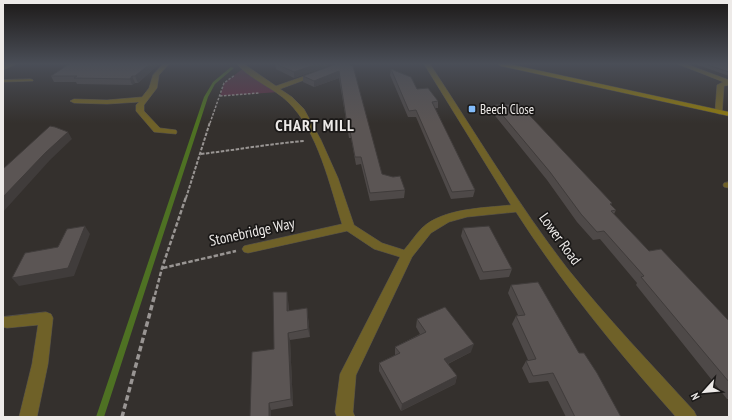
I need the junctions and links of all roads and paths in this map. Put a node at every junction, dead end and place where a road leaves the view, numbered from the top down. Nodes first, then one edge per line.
1 (154, 84) edge
2 (224, 84) edge
3 (267, 84) edge
4 (296, 84) edge
5 (439, 84) edge
6 (590, 84) edge
7 (725, 84) edge
8 (277, 91) junction
9 (220, 96) junction
10 (142, 99) junction
11 (74, 101) dead end
12 (719, 112) junction
13 (729, 114) edge
14 (173, 132) dead end
15 (317, 140) junction
16 (201, 154) junction
17 (518, 208) junction
18 (349, 227) junction
19 (248, 248) joint
20 (407, 255) junction
21 (162, 268) junction
22 (7, 322) dead end
23 (28, 417) edge
24 (122, 417) edge
25 (346, 417) edge
26 (688, 417) edge

1 - 10 street
2 - 9 path
3 - 8 street
4 - 8 street
5 - 17 street, Lower Road
6 - 12 main road
7 - 12 street
8 - 9 path
8 - 15 street
9 - 16 path
10 - 11 street
10 - 14 street
12 - 13 main road
15 - 16 path
15 - 18 street
16 - 21 path
17 - 20 street
17 - 26 street, Lower Road
18 - 19 street, Stonebridge Way
18 - 20 street
19 - 21 path, Stonebridge Way
20 - 25 street
21 - 24 path
22 - 23 street

